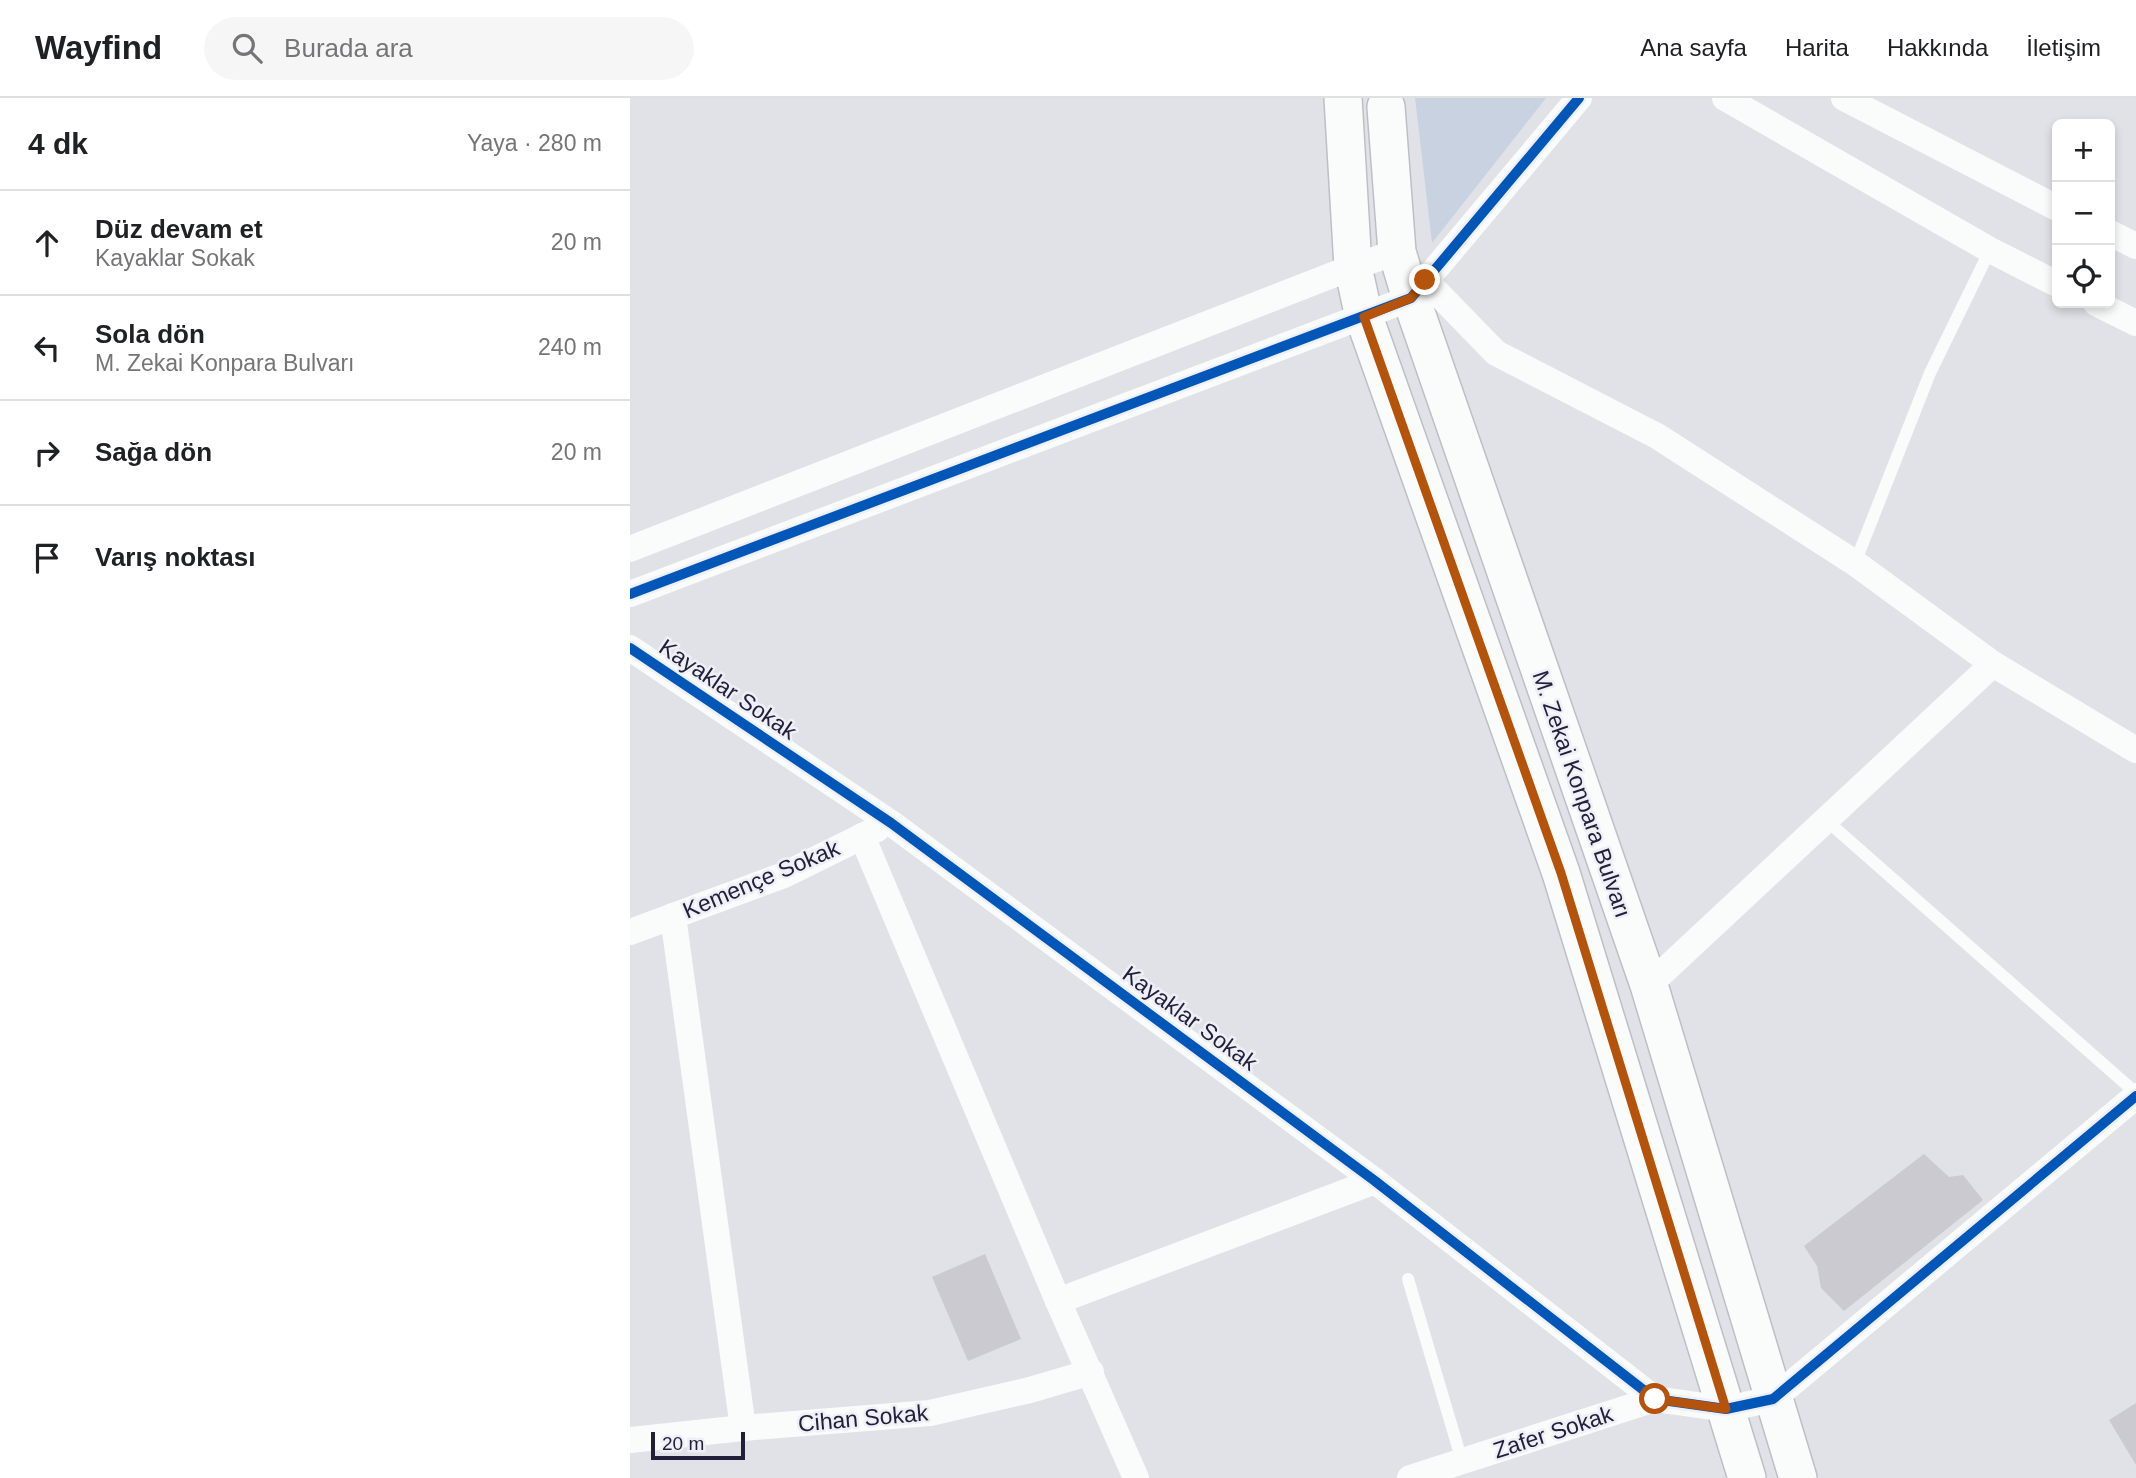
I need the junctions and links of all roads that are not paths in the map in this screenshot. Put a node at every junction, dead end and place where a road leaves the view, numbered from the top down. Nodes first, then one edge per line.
1 (1343, 98) edge
2 (1579, 98) edge
3 (1725, 98) edge
4 (1844, 98) edge
5 (1386, 103) edge
6 (2052, 205) edge
7 (2115, 236) edge
8 (2136, 246) edge
9 (1990, 250) junction
10 (1397, 252) junction
11 (1353, 267) junction
12 (2052, 281) edge
13 (1418, 289) junction
14 (2106, 308) edge
15 (1364, 317) junction
16 (2136, 323) edge
17 (630, 549) edge
18 (1855, 563) junction
19 (630, 594) edge
20 (630, 648) edge
21 (1993, 664) junction
22 (2136, 750) edge
23 (1826, 820) junction
24 (891, 823) junction
25 (862, 836) junction
26 (673, 916) junction
27 (630, 932) edge
28 (1649, 985) junction
29 (2136, 1095) edge
30 (1375, 1181) junction
31 (1408, 1279) dead end
32 (1058, 1301) junction
33 (1091, 1372) junction
34 (1655, 1399) junction
35 (1773, 1399) junction
36 (1726, 1409) junction
37 (743, 1428) junction
38 (630, 1440) edge
39 (1462, 1461) junction
40 (1136, 1478) edge
41 (1410, 1478) edge
42 (1747, 1478) edge
43 (1798, 1478) edge

1 - 11 main road, M. Zekai Konpara Bulvarı
2 - 13 street
3 - 9 street
4 - 6 street
5 - 10 main road, M. Zekai Konpara Bulvarı
7 - 8 street
9 - 12 street
9 - 18 lane
10 - 11 street
10 - 13 main road, M. Zekai Konpara Bulvarı
11 - 15 main road, M. Zekai Konpara Bulvarı
11 - 17 street
13 - 15 street
13 - 18 street
13 - 28 main road, M. Zekai Konpara Bulvarı
14 - 16 street
15 - 19 street
15 - 36 main road, M. Zekai Konpara Bulvarı
18 - 21 street
20 - 24 street, Kayaklar Sokak
21 - 22 street
21 - 23 street
23 - 28 street
23 - 29 lane
24 - 25 street, Kemençe Sokak
24 - 30 street, Kayaklar Sokak
25 - 26 street, Kemençe Sokak
25 - 32 street
26 - 27 street, Kemençe Sokak
26 - 37 street
28 - 35 main road, M. Zekai Konpara Bulvarı
29 - 35 street
30 - 32 street
30 - 34 street, Kayaklar Sokak
31 - 39 lane
32 - 33 street
33 - 37 street, Cihan Sokak
33 - 40 street
34 - 36 street, Kayaklar Sokak
34 - 39 street, Zafer Sokak
35 - 36 street
35 - 43 main road, M. Zekai Konpara Bulvarı
36 - 42 main road, M. Zekai Konpara Bulvarı
37 - 38 street, Cihan Sokak
39 - 41 street, Zafer Sokak

